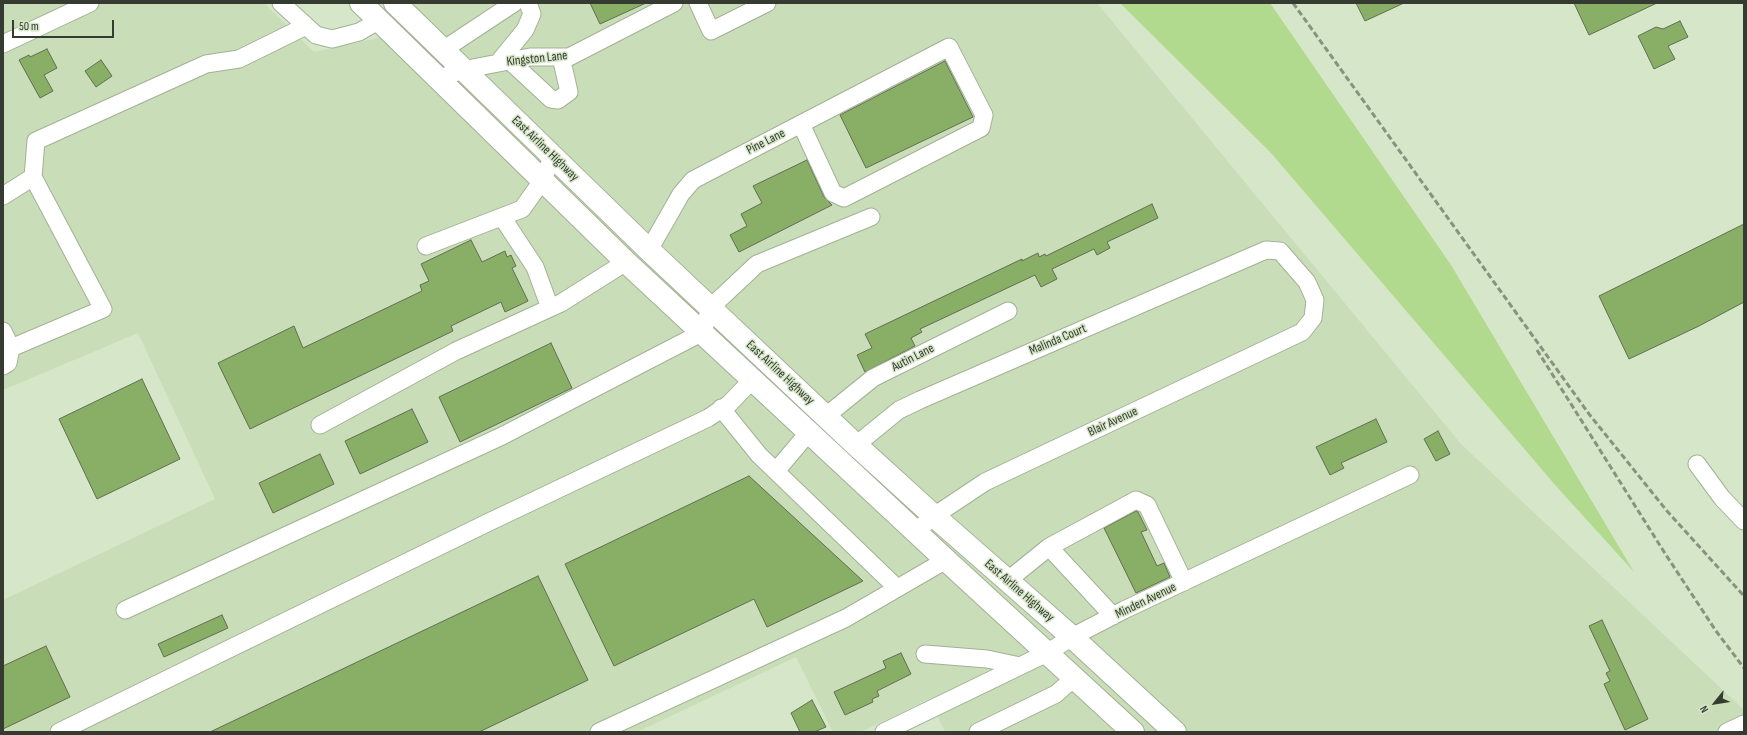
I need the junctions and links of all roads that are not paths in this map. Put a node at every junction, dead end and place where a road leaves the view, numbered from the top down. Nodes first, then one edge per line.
1 (90, 3) edge
2 (281, 3) edge
3 (361, 3) edge
4 (395, 3) edge
5 (514, 3) edge
6 (528, 3) edge
7 (674, 3) edge
8 (698, 3) edge
9 (767, 3) edge
10 (378, 21) junction
11 (306, 26) junction
12 (3, 44) edge
13 (443, 50) junction
14 (561, 57) junction
15 (504, 62) junction
16 (462, 70) junction
17 (438, 79) junction
18 (801, 124) junction
19 (553, 156) junction
20 (33, 177) junction
21 (542, 181) junction
22 (3, 196) edge
23 (502, 217) junction
24 (871, 217) dead end
25 (426, 246) dead end
26 (649, 250) junction
27 (1269, 250) joint
28 (626, 262) junction
29 (550, 308) junction
30 (710, 308) junction
31 (1008, 311) dead end
32 (3, 332) edge
33 (703, 332) junction
34 (11, 348) junction
35 (3, 366) edge
36 (753, 379) junction
37 (721, 408) junction
38 (826, 416) junction
39 (320, 425) dead end
40 (809, 432) junction
41 (856, 445) junction
42 (1697, 464) dead end
43 (776, 471) junction
44 (1410, 475) dead end
45 (934, 516) junction
46 (1744, 521) edge
47 (915, 532) junction
48 (1049, 547) junction
49 (946, 560) junction
50 (1007, 581) junction
51 (1184, 582) junction
52 (897, 588) junction
53 (125, 610) dead end
54 (1113, 616) junction
55 (1072, 637) junction
56 (1047, 653) junction
57 (925, 654) dead end
58 (1020, 666) junction
59 (1074, 678) junction
60 (1744, 724) edge
61 (1128, 731) edge
62 (58, 732) edge
63 (599, 732) edge
64 (884, 732) edge
65 (978, 732) edge
66 (1175, 732) edge
67 (1727, 732) edge

1 - 12 street
2 - 11 street
3 - 10 highway, East Airline Highway
4 - 13 highway, East Airline Highway
5 - 13 street
6 - 15 street
7 - 14 street, Kingston Lane
8 - 9 street
10 - 11 street
10 - 17 highway, East Airline Highway
11 - 20 street
13 - 16 highway, East Airline Highway
14 - 15 street, Kingston Lane
14 - 15 street
15 - 16 street, Kingston Lane
16 - 17 street, Kingston Lane
16 - 19 highway, East Airline Highway
17 - 21 highway, East Airline Highway
18 - 18 street, Pine Lane
18 - 26 street, Pine Lane
19 - 21 street
19 - 26 highway, East Airline Highway
20 - 22 street
20 - 34 street
21 - 23 street
21 - 28 highway, East Airline Highway
23 - 25 street
23 - 29 street
24 - 30 street
26 - 30 highway, East Airline Highway
27 - 41 street, Malinda Court
27 - 45 street, Blair Avenue
28 - 29 street
28 - 33 highway, East Airline Highway
29 - 39 street
30 - 33 street
30 - 38 highway, East Airline Highway
31 - 38 street, Autin Lane
32 - 34 street
33 - 36 highway, East Airline Highway
33 - 53 street
34 - 35 street
36 - 37 street
36 - 40 highway, East Airline Highway
37 - 43 street
37 - 62 street
38 - 41 highway, East Airline Highway
40 - 43 street
40 - 47 highway, East Airline Highway
41 - 45 highway, East Airline Highway
42 - 46 street
43 - 52 street
44 - 51 street, Minden Avenue
45 - 47 street, Blair Avenue
45 - 50 highway, East Airline Highway
47 - 49 highway, East Airline Highway
48 - 50 street
48 - 51 street
48 - 54 street
49 - 52 street
49 - 56 highway, East Airline Highway
50 - 55 highway, East Airline Highway
51 - 54 street, Minden Avenue
52 - 63 street
54 - 55 street, Minden Avenue
55 - 56 street, Minden Avenue
55 - 66 highway, East Airline Highway
56 - 58 street, Minden Avenue
56 - 59 highway, East Airline Highway
57 - 58 street
58 - 64 street, Minden Avenue
59 - 61 highway, East Airline Highway
59 - 65 street
60 - 67 street

